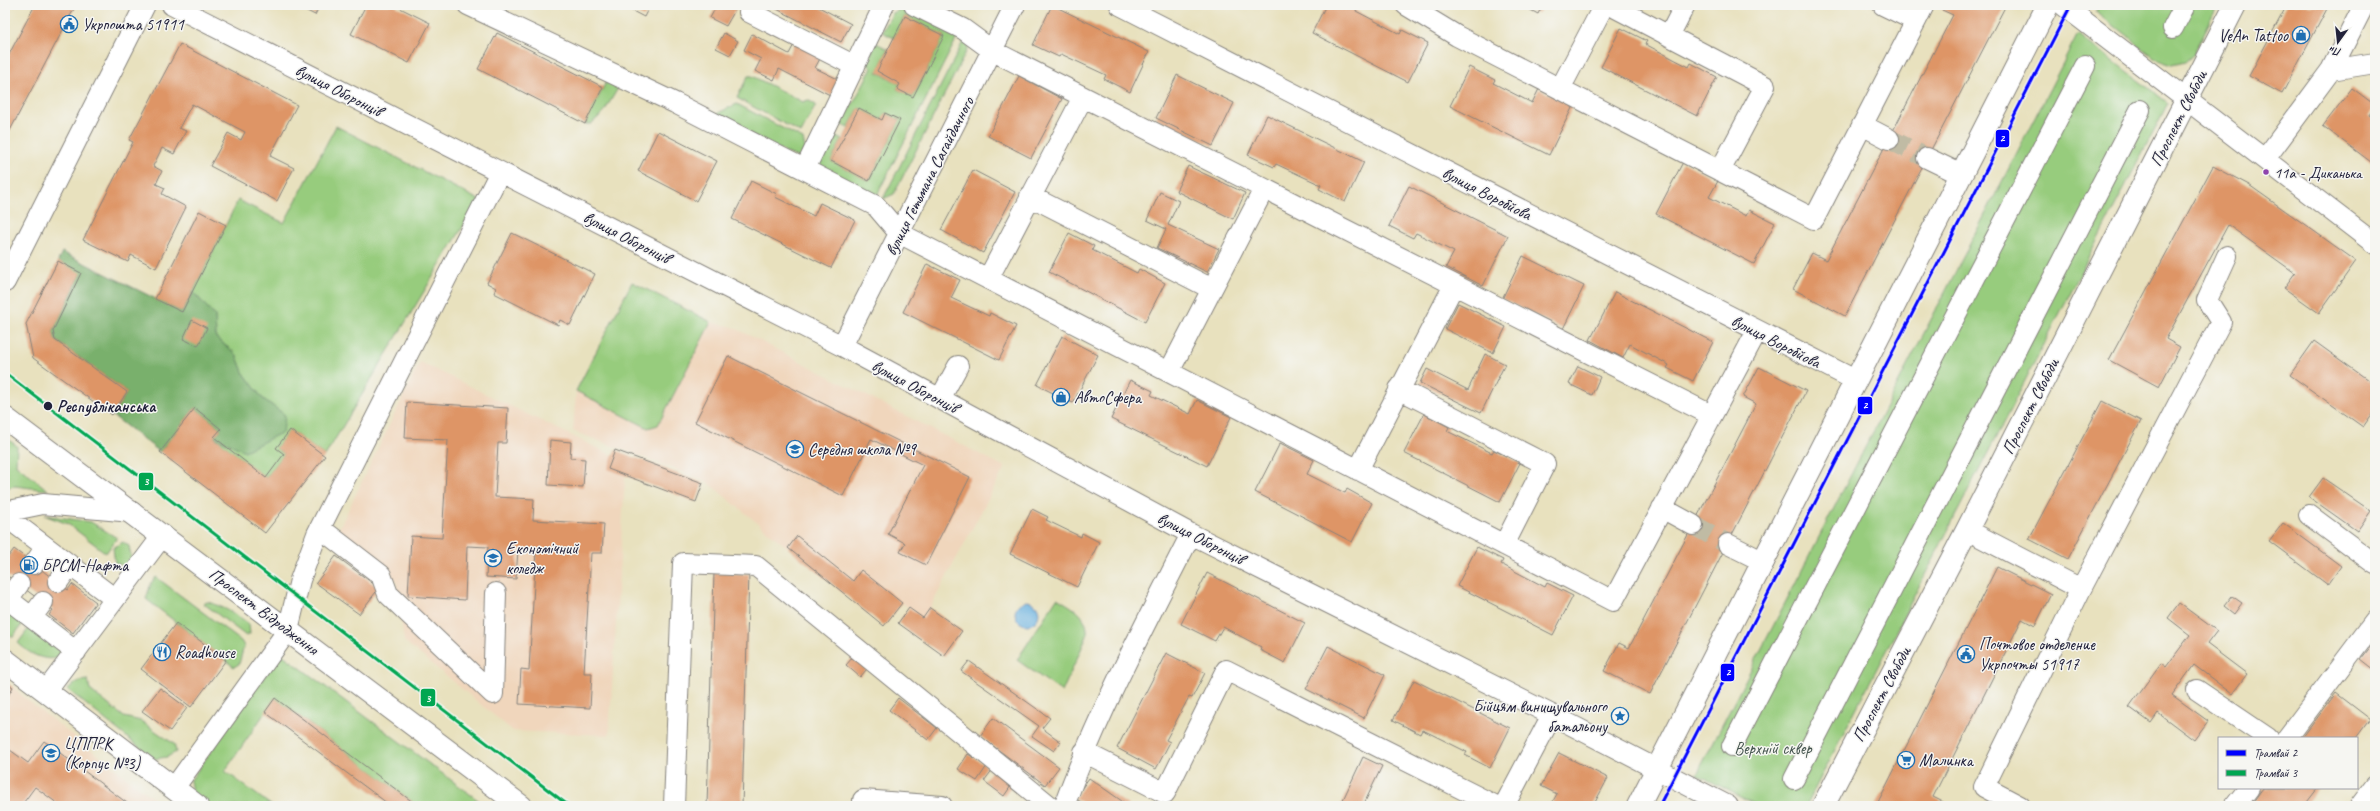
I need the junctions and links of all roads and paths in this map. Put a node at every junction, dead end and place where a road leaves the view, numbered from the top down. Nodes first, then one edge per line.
1 (145, 5) edge
2 (172, 5) edge
3 (468, 5) edge
4 (884, 5) edge
5 (914, 5) edge
6 (1015, 5) edge
7 (1120, 5) edge
8 (1406, 5) edge
9 (1604, 5) edge
10 (1610, 5) edge
11 (1685, 5) edge
12 (1883, 5) edge
13 (2048, 5) edge
14 (2063, 5) edge
15 (2185, 5) edge
16 (2235, 5) edge
17 (2364, 5) edge
18 (749, 12) dead end
19 (1920, 13) edge
20 (2173, 28) dead end
21 (1669, 36) junction
22 (993, 51) junction
23 (2375, 64) edge
24 (855, 66) junction
25 (2085, 66) dead end
26 (2332, 70) junction
27 (1560, 89) junction
28 (1083, 97) junction
29 (2188, 99) junction
30 (2140, 110) dead end
31 (1862, 125) junction
32 (1889, 139) tunnel mouth
33 (1927, 158) tunnel mouth
34 (2265, 159) junction
35 (805, 169) junction
36 (1720, 171) junction
37 (500, 172) junction
38 (1960, 174) junction
39 (1264, 189) junction
40 (1030, 196) junction
41 (899, 233) junction
42 (2375, 244) edge
43 (2227, 256) dead end
44 (988, 279) junction
45 (5, 282) edge
46 (1454, 285) junction
47 (1212, 289) junction
48 (1756, 331) junction
49 (842, 346) junction
50 (958, 366) dead end
51 (1169, 372) junction
52 (1855, 380) junction
53 (1399, 389) junction
54 (940, 399) junction
55 (1711, 415) junction
56 (5, 418) edge
57 (1358, 470) junction
58 (1662, 508) junction
59 (132, 512) junction
60 (5, 515) edge
61 (2309, 515) dead end
62 (1693, 525) tunnel mouth
63 (320, 528) junction
64 (1967, 530) junction
65 (1191, 534) junction
66 (163, 535) junction
67 (1728, 544) tunnel mouth
68 (1504, 545) junction
69 (46, 547) junction
70 (1764, 562) junction
71 (34, 564) dead end
72 (2375, 564) edge
73 (70, 565) junction
74 (58, 582) dead end
75 (2080, 589) junction
76 (496, 593) dead end
77 (11, 594) edge
78 (115, 599) junction
79 (2375, 621) edge
80 (288, 630) junction
81 (76, 652) junction
82 (5, 660) edge
83 (2197, 690) dead end
84 (46, 691) junction
85 (1552, 715) junction
86 (2267, 737) edge
87 (2288, 737) edge
88 (1732, 746) dead end
89 (1084, 752) junction
90 (1656, 769) junction
91 (1794, 779) dead end
92 (2375, 786) edge
93 (174, 788) junction
94 (2248, 789) edge
95 (197, 806) edge
96 (521, 806) edge
97 (674, 806) edge
98 (863, 806) edge
99 (942, 806) edge
100 (1050, 806) edge
101 (1064, 806) edge
102 (1496, 806) edge
103 (1504, 806) edge
104 (1638, 806) edge
105 (1728, 806) edge
106 (1823, 806) edge
107 (2020, 806) edge
108 (2235, 806) edge
109 (2360, 806) edge

1 - 45 street
2 - 37 street, вулиця Оборонців
3 - 35 street
4 - 24 street
5 - 22 street
6 - 22 street, вулиця Гетьмана Сагайдачного
7 - 48 street, вулиця Воробйова
8 - 27 street
9 - 27 street
10 - 21 street
11 - 21 street
12 - 19 street
13 - 38 main road
14 - 29 street
15 - 20 street
16 - 29 main road, Проспект Свободи
17 - 26 street
18 - 24 street
19 - 31 street
21 - 36 street
22 - 28 street
22 - 41 street, вулиця Гетьмана Сагайдачного
23 - 26 street
24 - 35 street
25 - 88 street
26 - 34 street
27 - 36 street
28 - 39 street
28 - 40 street
29 - 34 street
29 - 64 main road, Проспект Свободи
30 - 91 street
31 - 32 street
31 - 36 street
33 - 38 street
34 - 42 street
35 - 41 street
37 - 49 street, вулиця Оборонців
37 - 63 street
38 - 52 main road
39 - 46 street
39 - 47 street
40 - 44 street
40 - 47 street
41 - 44 street
41 - 49 street, вулиця Гетьмана Сагайдачного
43 - 75 street
44 - 51 street
46 - 53 street
46 - 55 street
47 - 51 street
48 - 52 street, вулиця Воробйова
48 - 55 street
49 - 54 street, вулиця Оборонців
50 - 54 street
51 - 57 street
52 - 70 main road
53 - 57 street
53 - 68 street
54 - 65 street, вулиця Оборонців
55 - 58 street
56 - 59 main road, Проспект Відродження
57 - 68 street
58 - 62 street
58 - 68 street
59 - 60 street
59 - 66 main road, Проспект Відродження
60 - 69 street
61 - 72 street
63 - 76 street
63 - 80 street
64 - 75 street
64 - 106 main road, Проспект Свободи
65 - 85 street, вулиця Оборонців
65 - 89 street
66 - 78 street
66 - 80 main road, Проспект Відродження
67 - 70 street
69 - 71 street
69 - 73 street
70 - 90 main road
73 - 74 street
73 - 78 street
75 - 107 street
77 - 81 street
78 - 81 street
79 - 87 street
80 - 93 street
80 - 96 main road, Проспект Відродження
81 - 84 street
82 - 84 main road
83 - 86 street
84 - 93 main road
85 - 90 street, вулиця Оборонців
85 - 103 street
89 - 101 street
89 - 102 street
90 - 104 main road
90 - 105 street, вулиця Оборонців
92 - 109 street
93 - 95 main road
94 - 108 street
97 - 100 street
98 - 99 street

